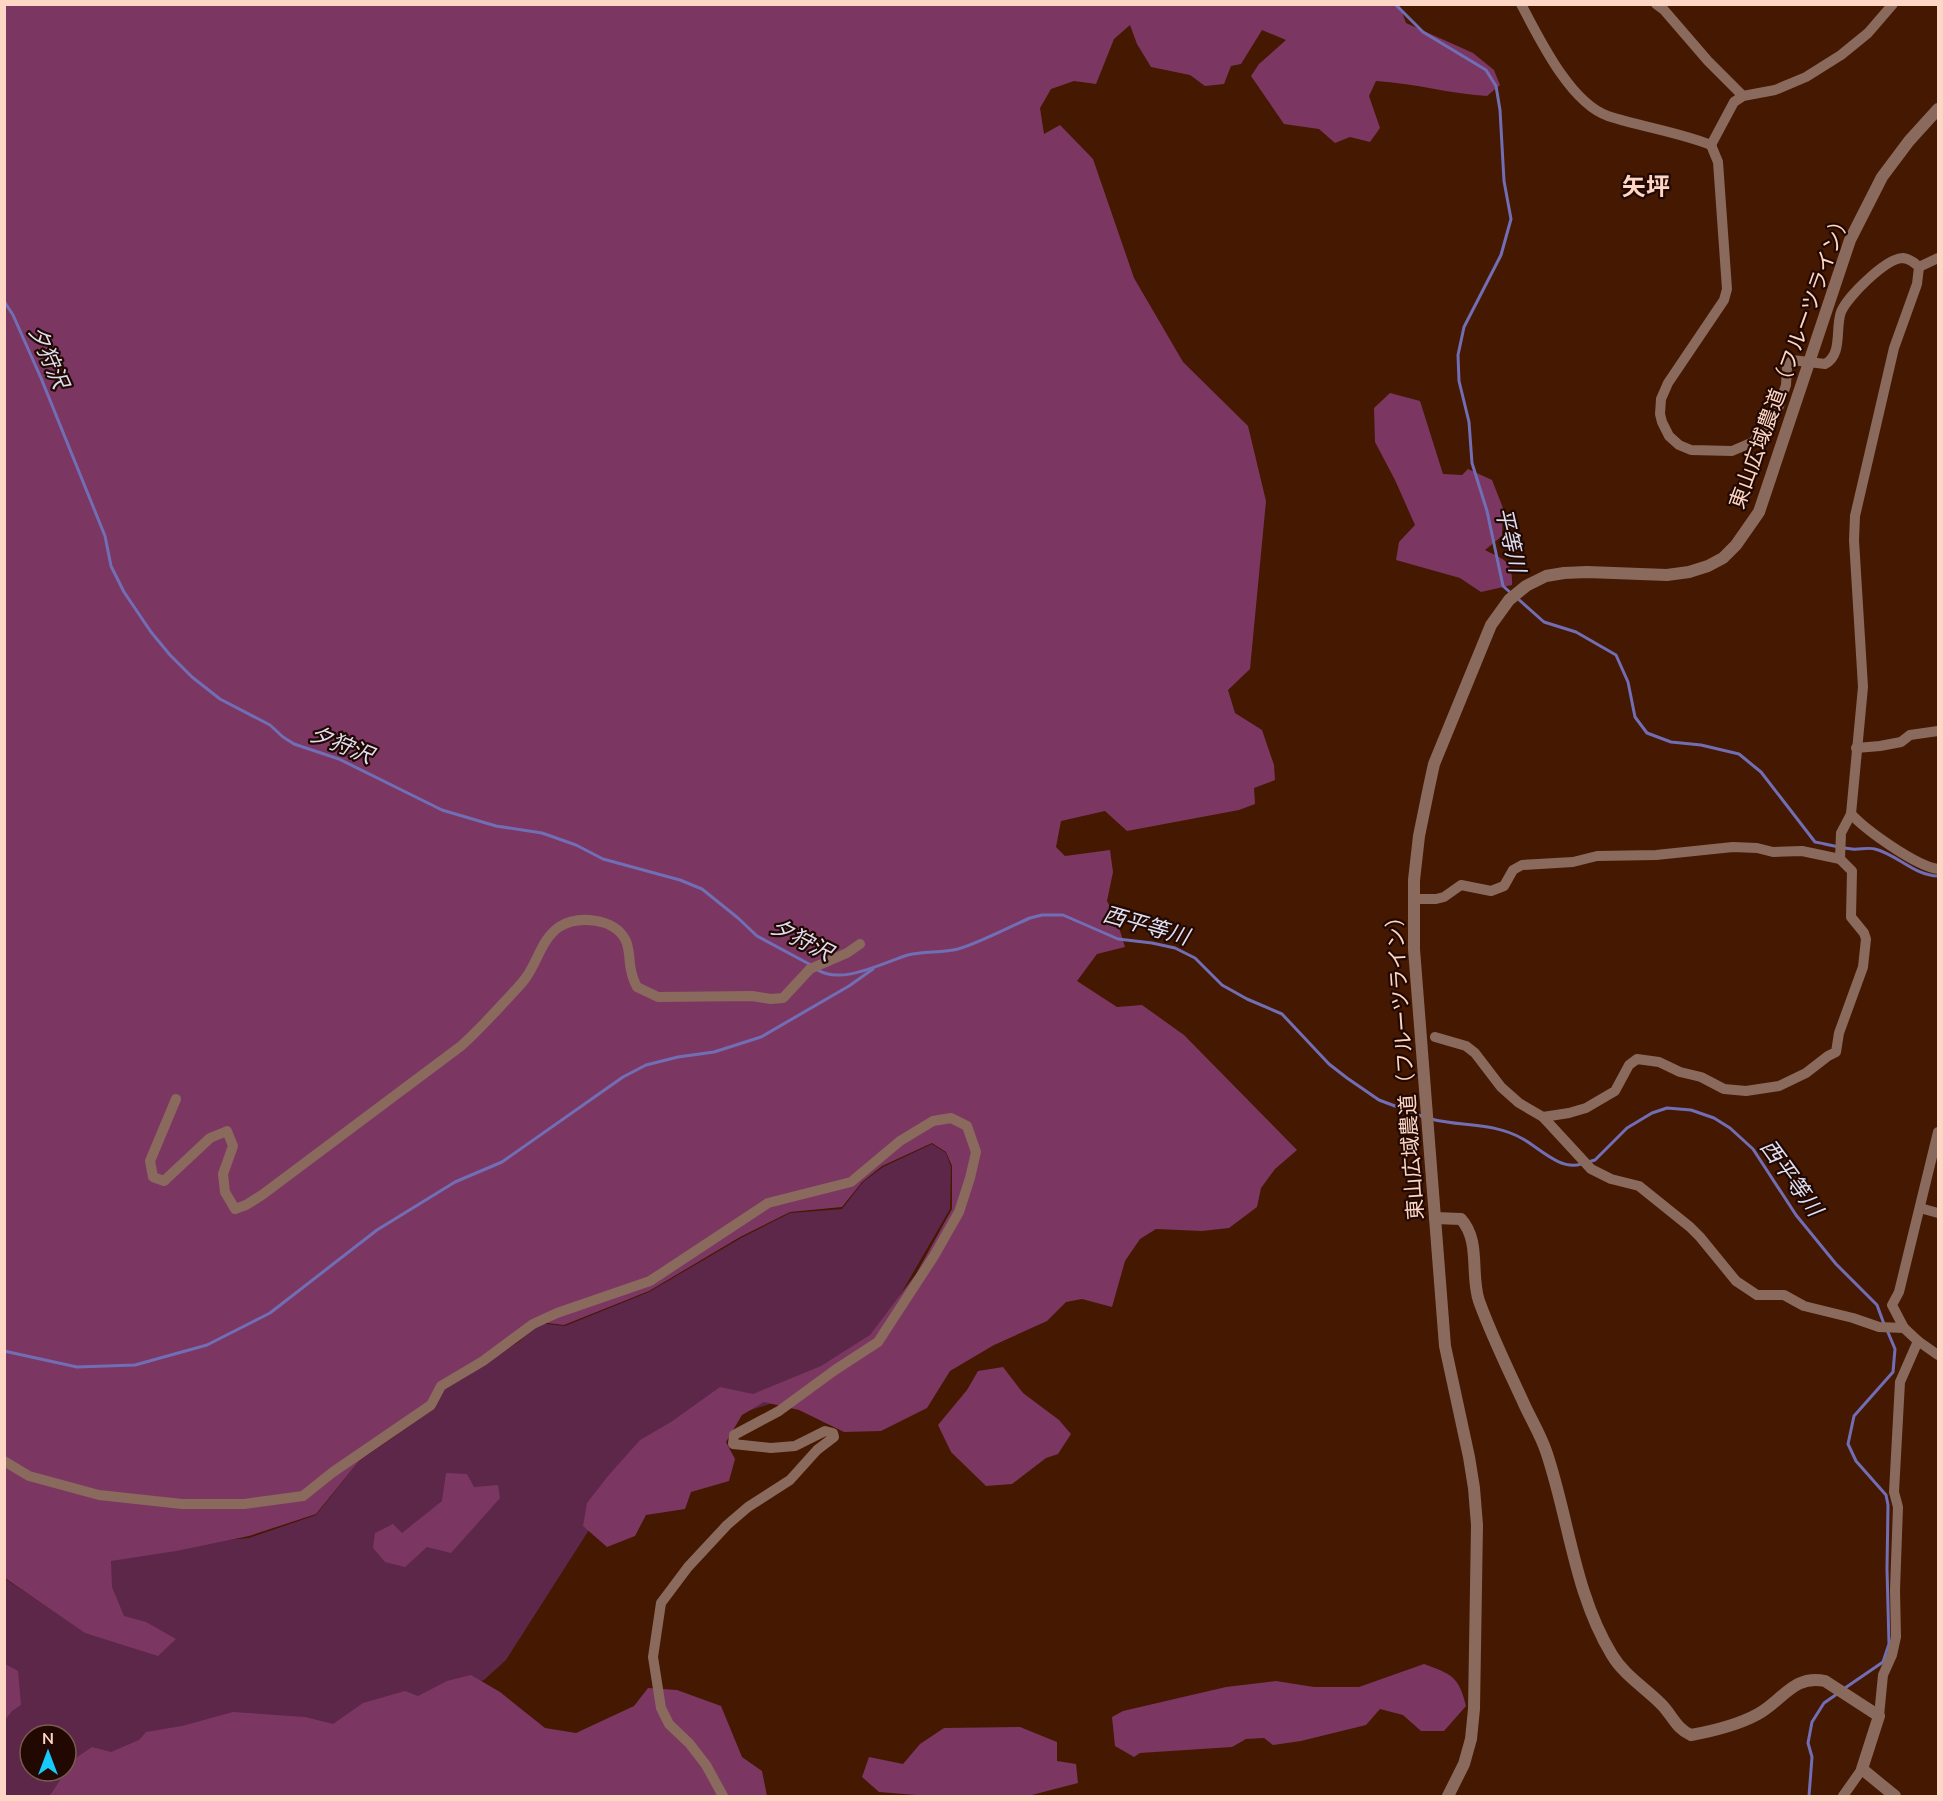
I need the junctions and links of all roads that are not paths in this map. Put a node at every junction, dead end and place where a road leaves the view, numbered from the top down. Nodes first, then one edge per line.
1 (1521, 4) edge
2 (1656, 4) edge
3 (1893, 4) edge
4 (1743, 96) junction
5 (1938, 109) edge
6 (1711, 145) junction
7 (1938, 258) edge
8 (1918, 267) junction
9 (1810, 362) junction
10 (1938, 731) edge
11 (1856, 748) junction
12 (1851, 814) junction
13 (1840, 856) junction
14 (1938, 869) edge
15 (1413, 899) junction
16 (860, 944) dead end
17 (1435, 1037) dead end
18 (176, 1099) dead end
19 (1543, 1117) junction
20 (1938, 1132) edge
21 (1920, 1208) junction
22 (1938, 1213) edge
23 (1435, 1218) junction
24 (1899, 1329) junction
25 (1918, 1341) junction
26 (1938, 1355) edge
27 (4, 1461) edge
28 (1879, 1716) junction
29 (1862, 1769) junction
30 (723, 1797) edge
31 (1448, 1797) edge
32 (1843, 1797) edge
33 (1895, 1797) edge

1 - 6 street
2 - 4 street
3 - 4 street
4 - 6 street
5 - 9 street, 東山広域農道（フルーツライン）
6 - 9 street
7 - 8 street
8 - 9 street
8 - 11 street
9 - 15 street, 東山広域農道（フルーツライン）
10 - 11 street
11 - 12 street
12 - 13 street
12 - 14 street
13 - 15 street
13 - 19 street
15 - 23 street, 東山広域農道（フルーツライン）
16 - 18 street
17 - 19 street
19 - 24 street
20 - 21 street
21 - 22 street
21 - 24 street
23 - 28 street
23 - 31 street, 東山広域農道（フルーツライン）
24 - 25 street
25 - 26 street
25 - 28 street
27 - 30 street
28 - 29 street
29 - 32 street
29 - 33 street

